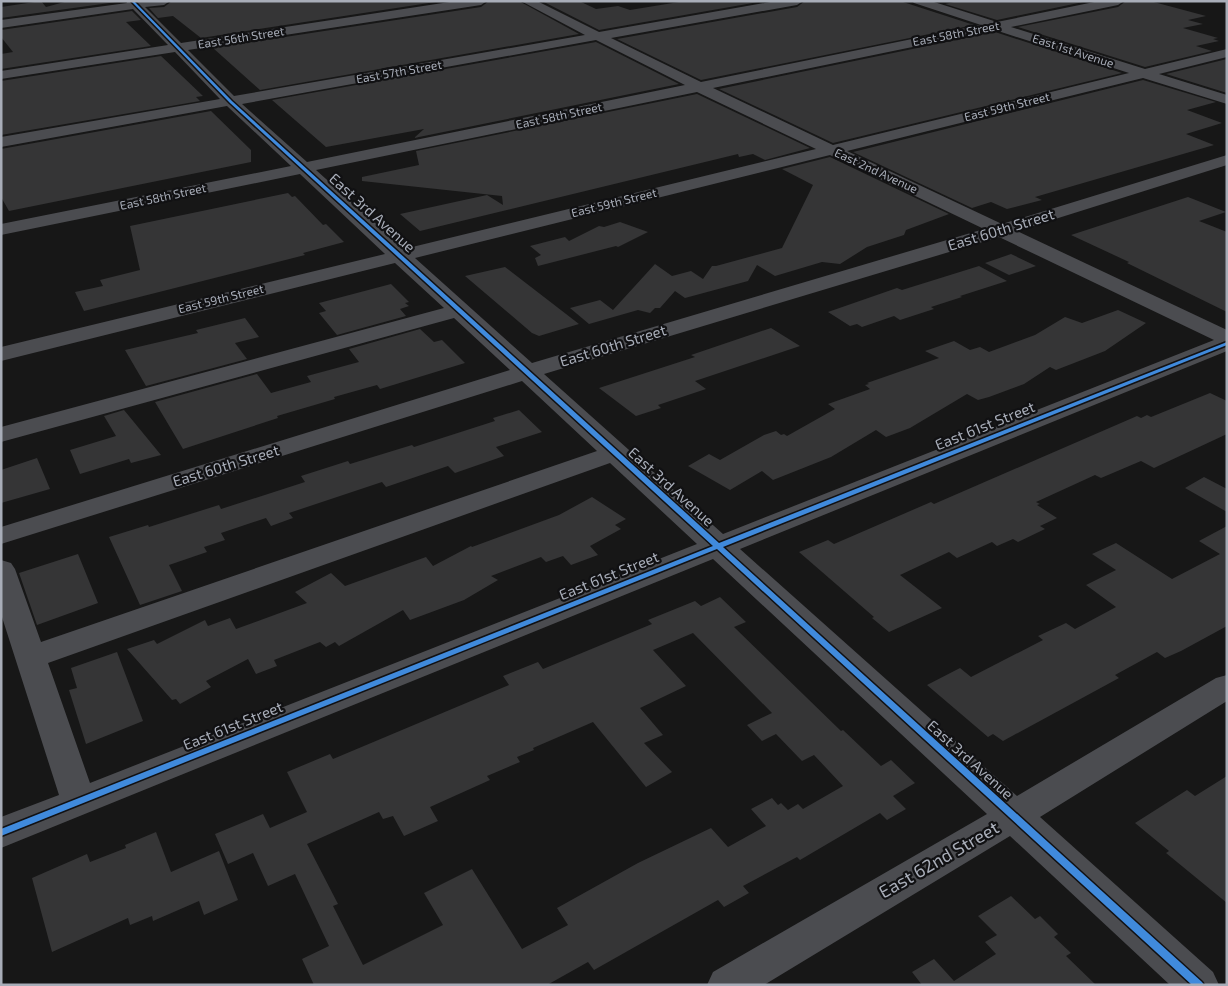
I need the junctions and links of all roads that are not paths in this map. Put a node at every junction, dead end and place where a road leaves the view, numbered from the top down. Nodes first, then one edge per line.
1 (164, 1) edge
2 (481, 1) edge
3 (527, 1) edge
4 (797, 1) edge
5 (918, 1) edge
6 (1118, 1) edge
7 (134, 3) edge
8 (1, 24) edge
9 (995, 26) junction
10 (596, 37) junction
11 (179, 48) junction
12 (1227, 53) edge
13 (1143, 73) junction
14 (1, 75) edge
15 (699, 87) junction
16 (1227, 100) edge
17 (231, 102) junction
18 (1, 142) edge
19 (832, 150) junction
20 (1227, 160) edge
21 (304, 168) junction
22 (1, 230) edge
23 (1001, 230) junction
24 (400, 255) junction
25 (460, 310) junction
26 (1227, 338) edge
27 (1227, 343) edge
28 (1, 354) edge
29 (526, 372) junction
30 (1, 435) edge
31 (615, 453) junction
32 (1, 536) edge
33 (717, 546) junction
34 (1, 569) edge
35 (30, 657) junction
36 (1227, 686) edge
37 (79, 802) junction
38 (1013, 816) junction
39 (1, 833) edge
40 (727, 985) edge
41 (1199, 985) edge

1 - 7 street
2 - 11 street, East 56th Street
3 - 10 street, East 2nd Avenue
4 - 10 street, East 57th Street
5 - 9 street, East 1st Avenue
6 - 9 street, East 58th Street
7 - 8 street
7 - 11 street, East 3rd Avenue
9 - 13 street, East 1st Avenue
9 - 15 street, East 58th Street
10 - 15 street, East 2nd Avenue
10 - 17 street, East 57th Street
11 - 14 street, East 56th Street
11 - 17 street, East 3rd Avenue
12 - 13 street, East 59th Street
13 - 16 street, East 1st Avenue
13 - 19 street, East 59th Street
15 - 19 street, East 2nd Avenue
15 - 21 street, East 58th Street
17 - 18 street, East 57th Street
17 - 21 street, East 3rd Avenue
19 - 23 street, East 2nd Avenue
19 - 24 street, East 59th Street
20 - 23 street, East 60th Street
21 - 22 street, East 58th Street
21 - 24 street, East 3rd Avenue
23 - 26 street, East 2nd Avenue
23 - 29 street, East 60th Street
24 - 25 street, East 3rd Avenue
24 - 28 street, East 59th Street
25 - 29 street, East 3rd Avenue
25 - 30 street
27 - 33 street, East 61st Street
29 - 31 street, East 3rd Avenue
29 - 32 street, East 60th Street
31 - 33 street, East 3rd Avenue
31 - 35 street
33 - 37 street, East 61st Street
33 - 38 street, East 3rd Avenue
34 - 35 street
35 - 37 street
36 - 38 street, East 62nd Street
37 - 39 street, East 61st Street
38 - 40 street, East 62nd Street
38 - 41 street, East 3rd Avenue

